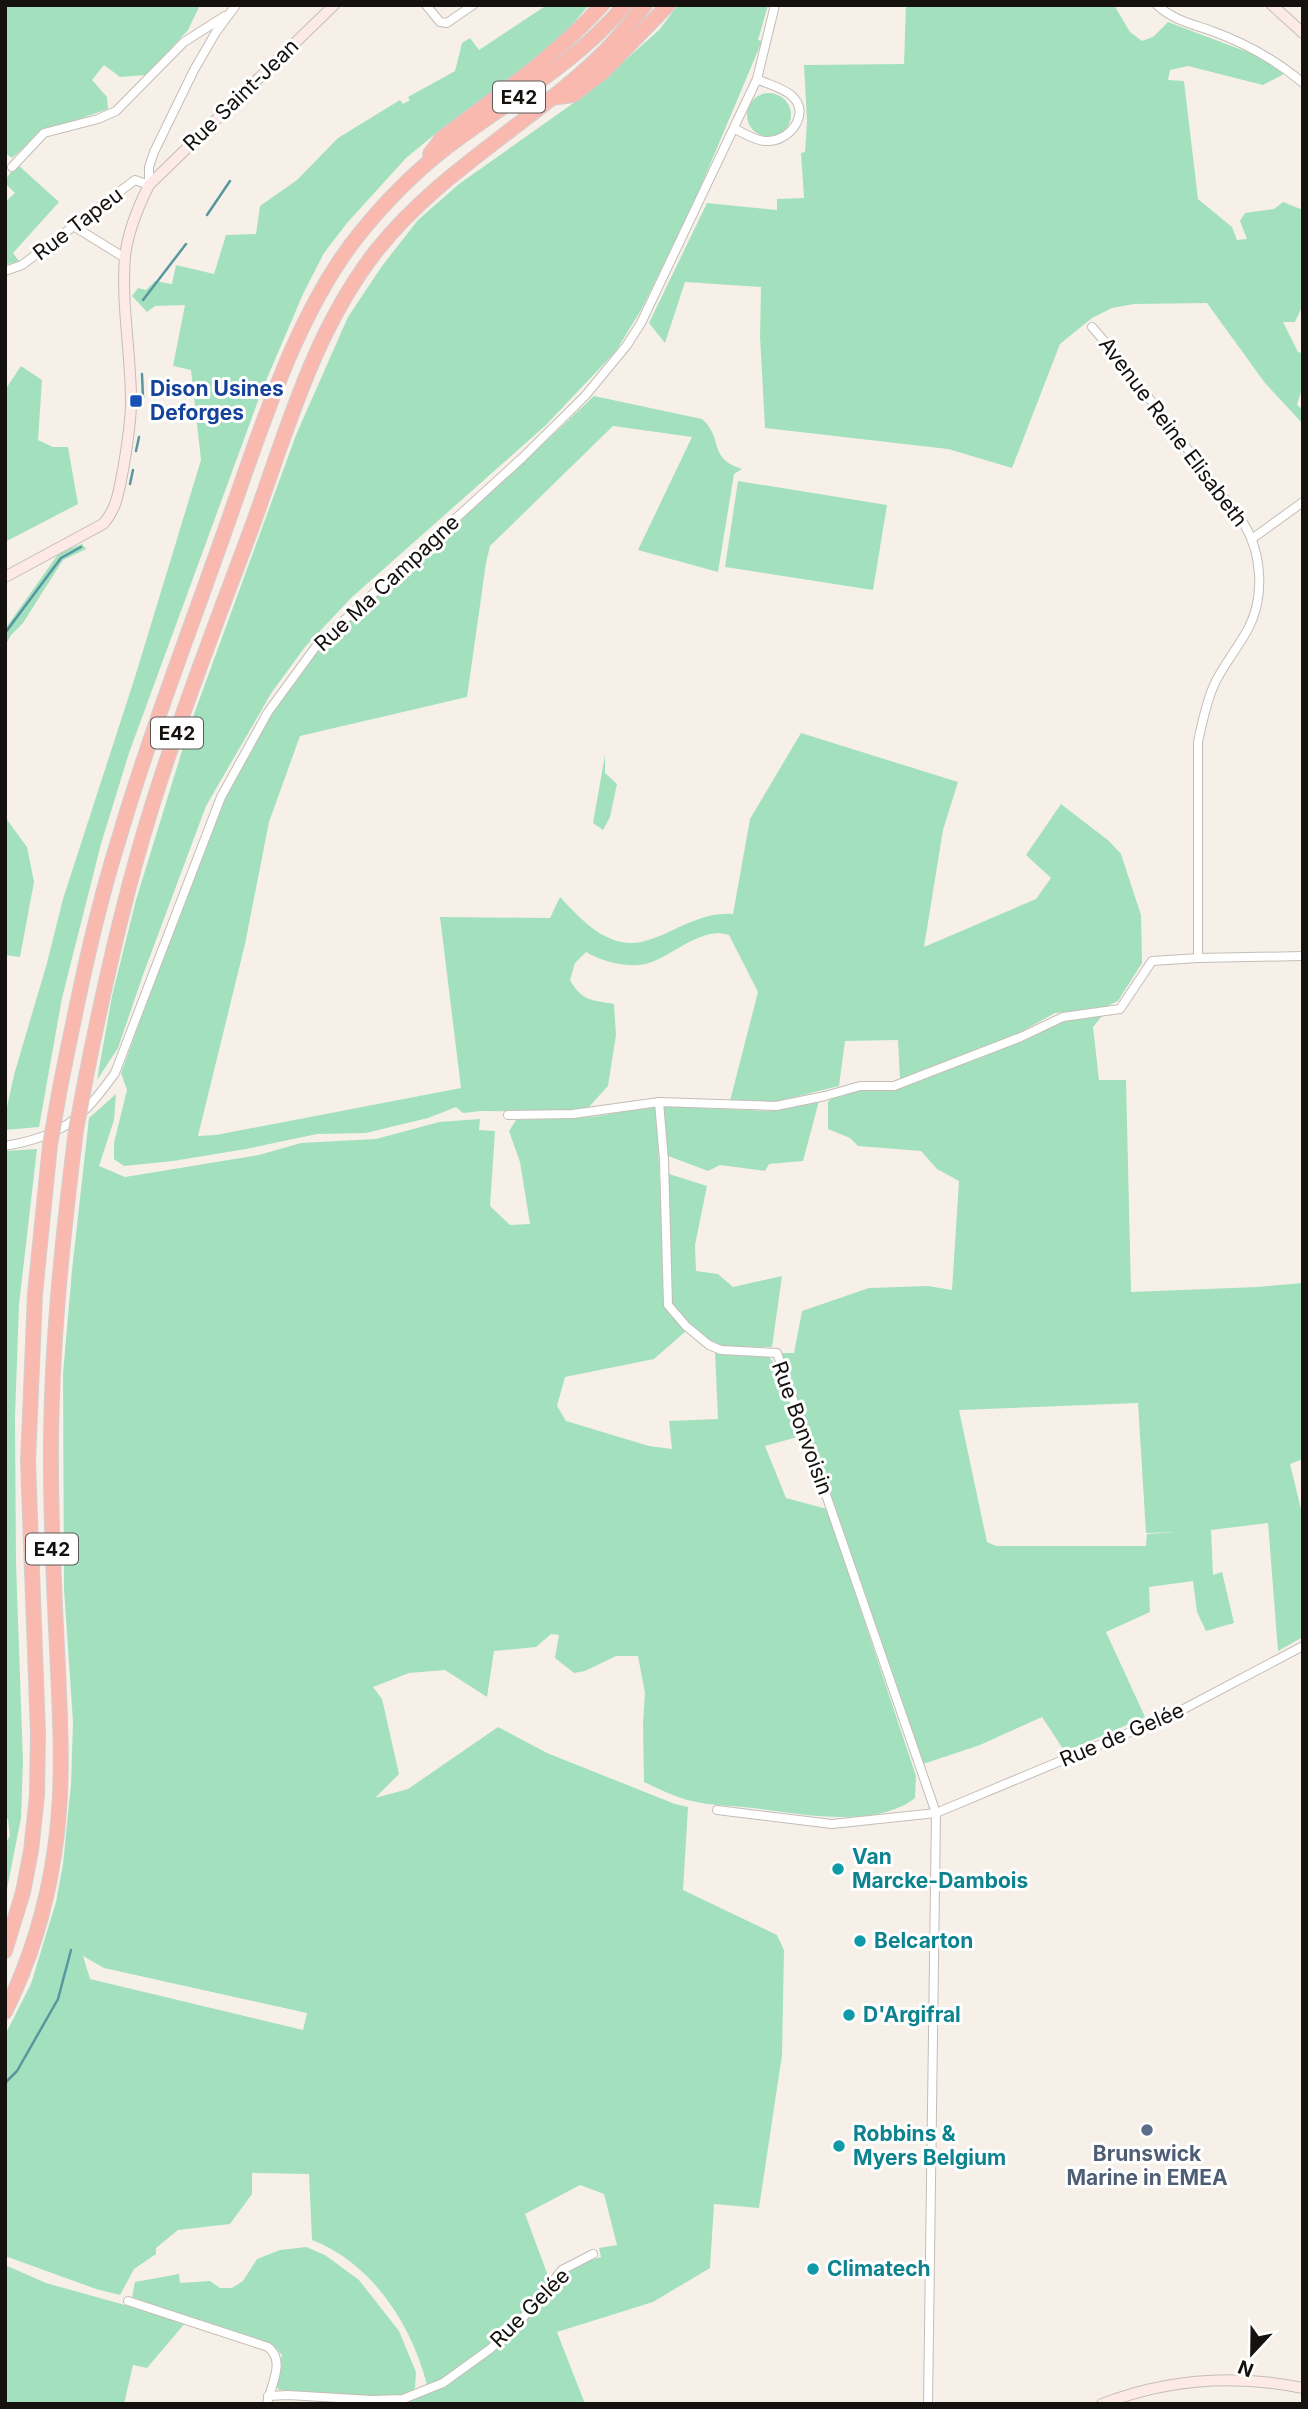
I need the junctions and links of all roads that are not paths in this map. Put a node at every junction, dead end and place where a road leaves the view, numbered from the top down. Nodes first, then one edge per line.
1 (236, 5) edge
2 (334, 5) edge
3 (426, 5) edge
4 (473, 5) edge
5 (602, 5) edge
6 (625, 5) edge
7 (645, 5) edge
8 (668, 5) edge
9 (775, 5) edge
10 (1157, 5) edge
11 (1272, 5) edge
12 (228, 14) junction
13 (1303, 33) edge
14 (757, 79) junction
15 (1303, 83) edge
16 (550, 99) junction
17 (735, 128) junction
18 (12, 167) dead end
19 (408, 182) junction
20 (149, 185) junction
21 (75, 226) junction
22 (125, 258) junction
23 (5, 271) edge
24 (1092, 327) dead end
25 (1303, 502) edge
26 (1253, 538) junction
27 (5, 577) edge
28 (1303, 957) edge
29 (1198, 958) junction
30 (659, 1102) junction
31 (508, 1115) dead end
32 (5, 1146) edge
33 (1303, 1646) edge
34 (717, 1810) dead end
35 (936, 1813) junction
36 (5, 1951) edge
37 (5, 2011) edge
38 (593, 2254) dead end
39 (128, 2301) dead end
40 (1303, 2388) edge
41 (267, 2400) edge
42 (928, 2404) edge
43 (1102, 2404) edge

1 - 12 street
2 - 20 street, Rue Saint-Jean
3 - 4 street
5 - 19 highway
6 - 19 highway, E42
7 - 16 highway, E42
8 - 16 highway
9 - 14 street, Rue Ma Campagne
10 - 15 street
11 - 13 street
12 - 18 street
12 - 20 street
14 - 17 street, Rue Ma Campagne
14 - 17 street
16 - 37 highway, E42, bridge
17 - 32 street, Rue Ma Campagne
19 - 36 highway, E42, bridge
20 - 21 street, Rue Tapeu
20 - 22 street
21 - 22 street
21 - 23 street, Rue Tapeu
22 - 27 street
24 - 26 street, Avenue Reine Elisabeth
25 - 26 street, Avenue Reine Elisabeth
26 - 29 street, Avenue Reine Elisabeth
28 - 29 street
29 - 30 street
30 - 31 street
30 - 35 street, Rue Bonvoisin
33 - 35 street, Rue de Gelée
34 - 35 street, Rue de Gelée
35 - 42 street
38 - 41 street, Rue Gelée
39 - 41 street, Rue Gelée
40 - 43 street

